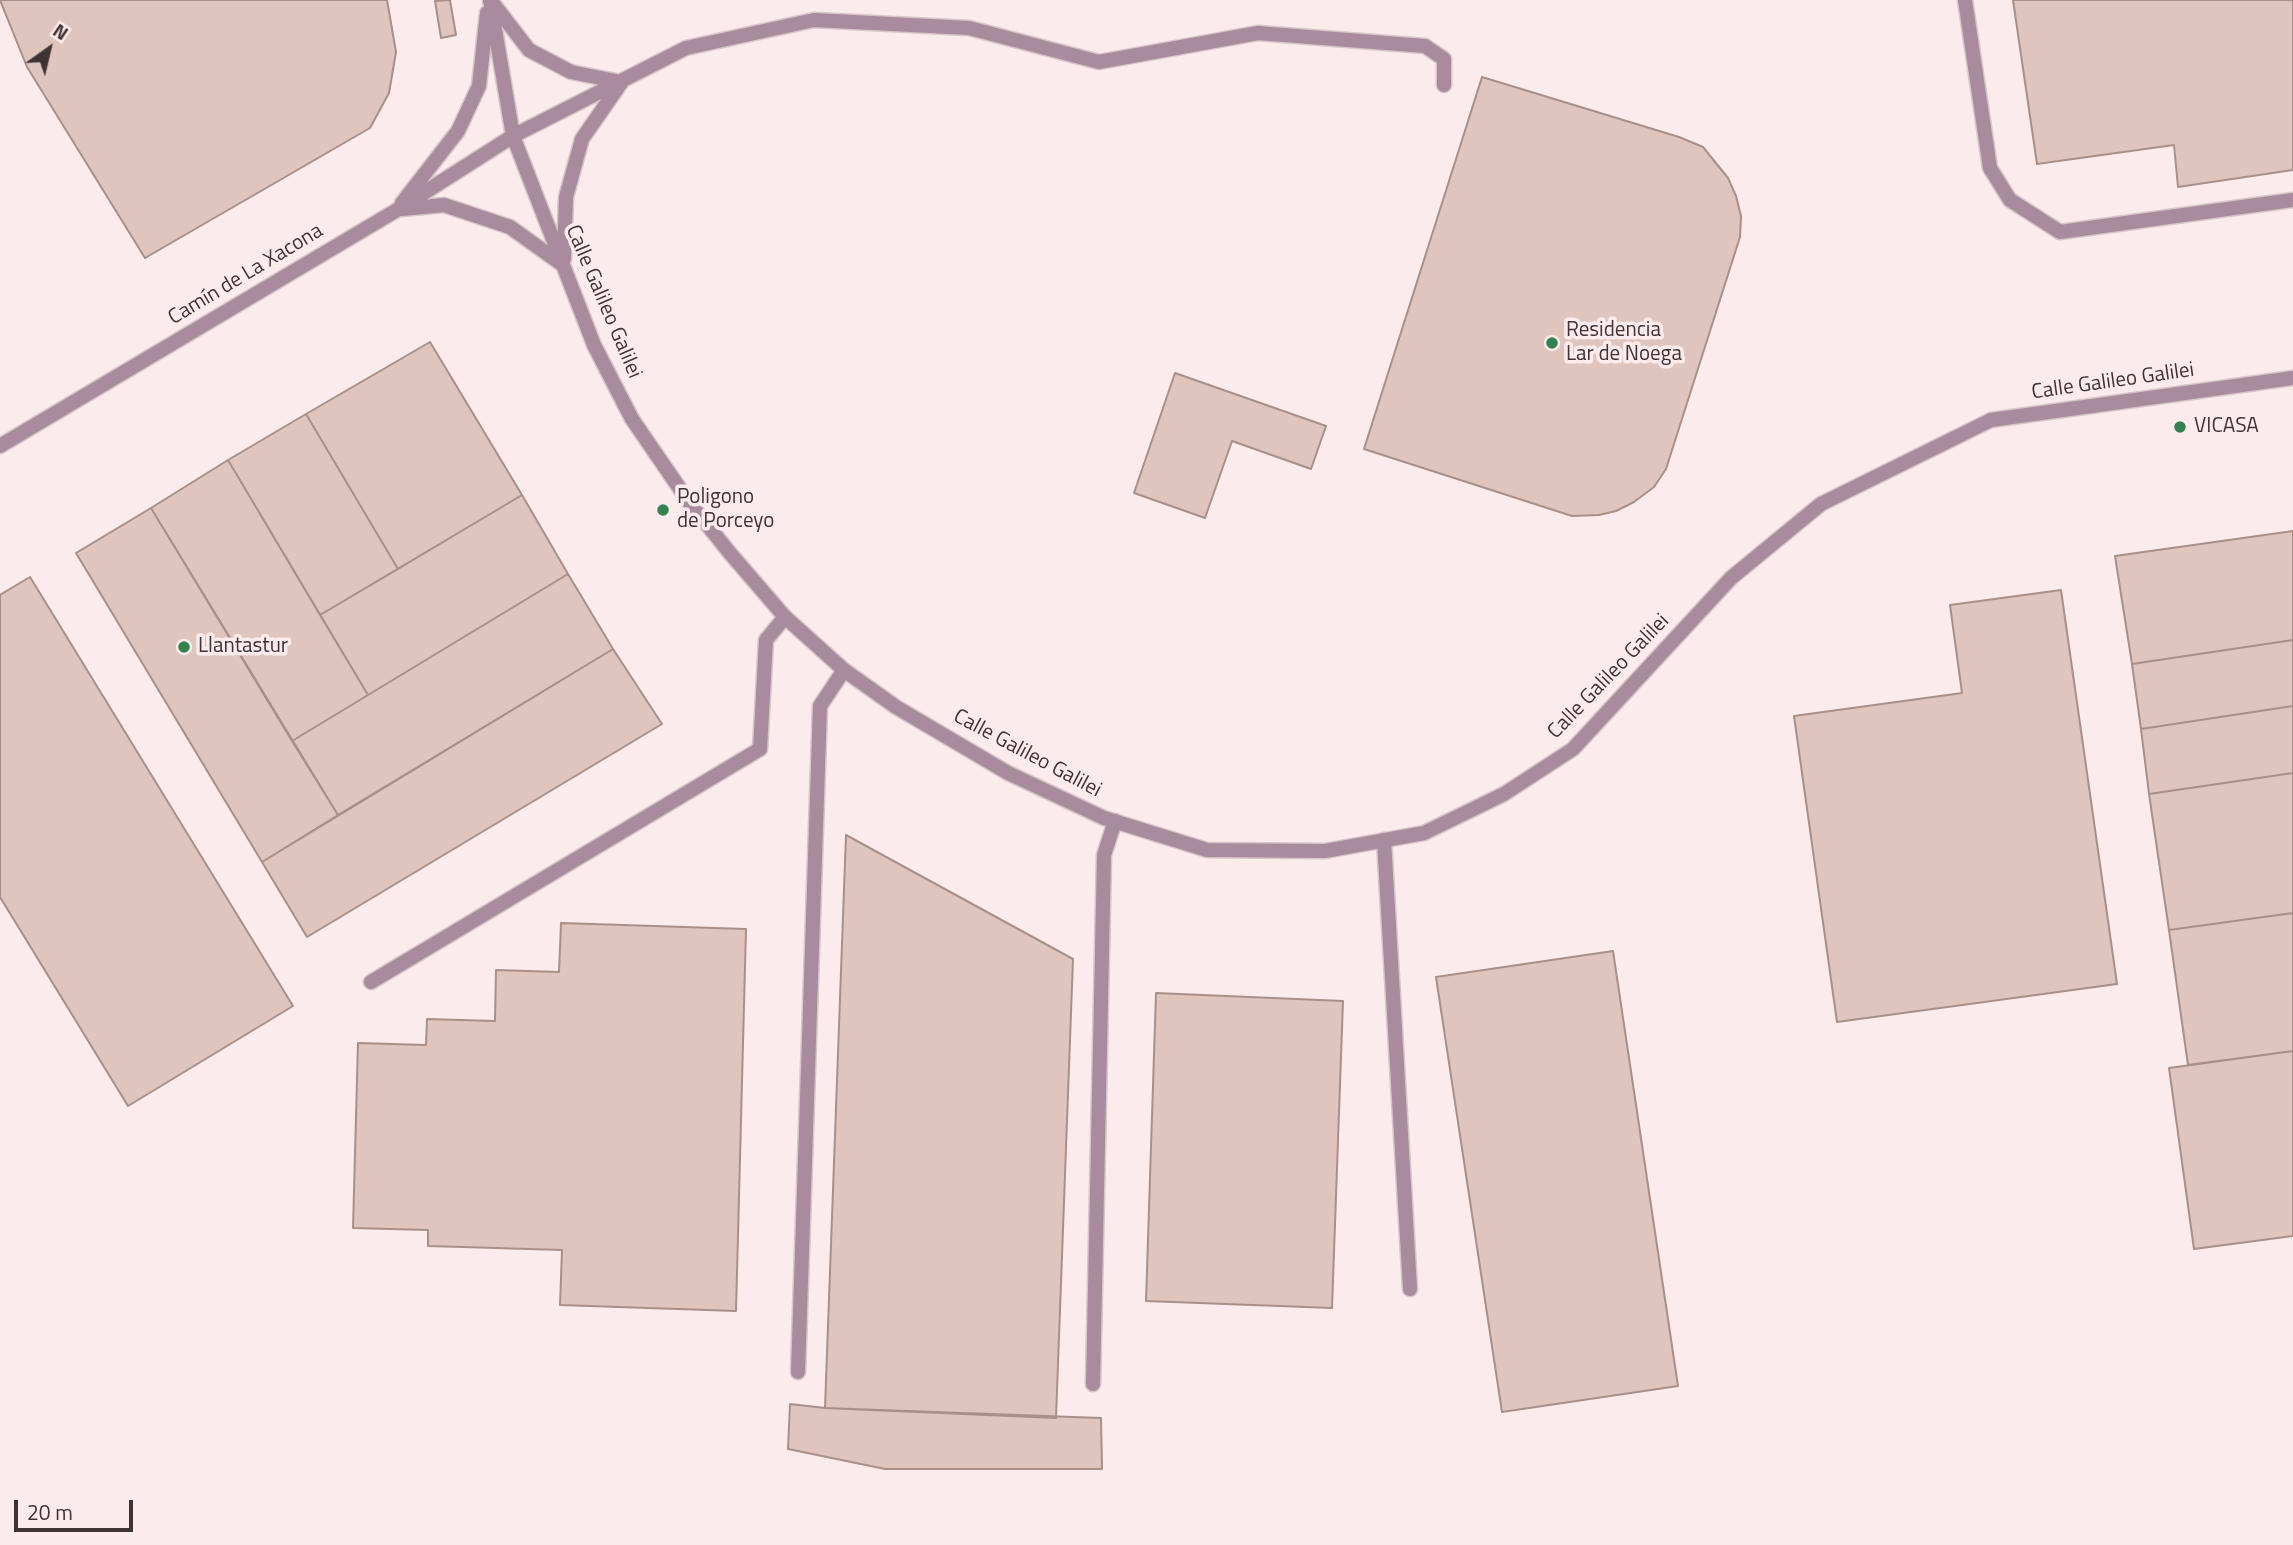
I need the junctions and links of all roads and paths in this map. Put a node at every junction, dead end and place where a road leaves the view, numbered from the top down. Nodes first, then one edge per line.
1 (490, 0) edge
2 (1965, 0) edge
3 (621, 82) junction
4 (1444, 85) dead end
5 (513, 136) junction
6 (2293, 200) edge
7 (397, 209) junction
8 (563, 265) junction
9 (2293, 377) edge
10 (0, 446) edge
11 (785, 617) junction
12 (844, 670) junction
13 (1115, 821) junction
14 (1384, 840) junction
15 (371, 982) dead end
16 (1410, 1289) dead end
17 (798, 1372) dead end
18 (1093, 1384) dead end

1 - 3 street
1 - 5 street, Calle Galileo Galilei
1 - 7 street
2 - 6 street
3 - 4 street, Camín de La Xacona
3 - 5 street, Camín de La Xacona
3 - 8 street
5 - 7 street, Camín de La Xacona
5 - 8 street, Calle Galileo Galilei
7 - 8 street
7 - 10 street, Camín de La Xacona
8 - 11 street, Calle Galileo Galilei
9 - 14 street, Calle Galileo Galilei
11 - 12 street, Calle Galileo Galilei
11 - 15 street
12 - 13 street, Calle Galileo Galilei
12 - 17 street
13 - 14 street, Calle Galileo Galilei
13 - 18 street
14 - 16 street

